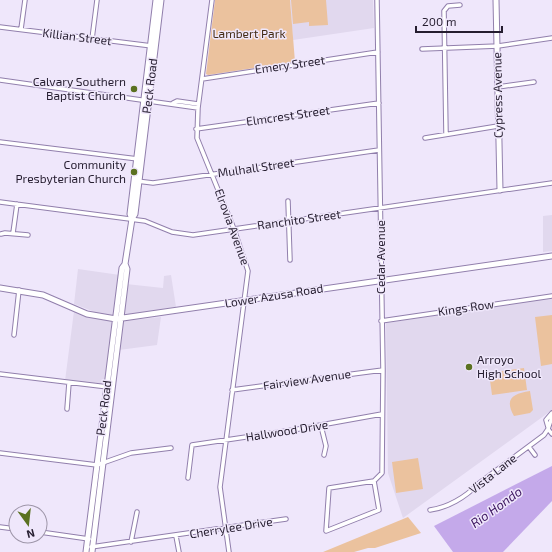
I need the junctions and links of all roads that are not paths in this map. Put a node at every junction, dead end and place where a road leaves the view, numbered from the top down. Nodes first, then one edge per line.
1 (25, 0) edge
2 (97, 0) edge
3 (156, 0) edge
4 (161, 0) edge
5 (212, 0) edge
6 (377, 0) edge
7 (496, 0) edge
8 (460, 5) dead end
9 (0, 27) edge
10 (21, 29) junction
11 (552, 38) edge
12 (92, 39) junction
13 (153, 46) junction
14 (498, 46) junction
15 (444, 47) junction
16 (422, 49) dead end
17 (378, 52) junction
18 (202, 79) junction
19 (0, 80) edge
20 (534, 82) dead end
21 (498, 87) junction
22 (146, 100) junction
23 (379, 103) junction
24 (198, 106) junction
25 (498, 126) junction
26 (196, 129) junction
27 (446, 133) junction
28 (425, 138) dead end
29 (0, 142) edge
30 (379, 150) junction
31 (139, 159) junction
32 (212, 174) junction
33 (136, 181) junction
34 (552, 183) edge
35 (500, 190) junction
36 (288, 201) dead end
37 (0, 202) edge
38 (17, 204) junction
39 (381, 208) junction
40 (132, 219) junction
41 (289, 221) junction
42 (234, 229) junction
43 (13, 233) junction
44 (1, 234) edge
45 (28, 236) dead end
46 (552, 256) edge
47 (290, 260) dead end
48 (381, 280) junction
49 (0, 288) edge
50 (20, 290) junction
51 (552, 296) edge
52 (245, 301) junction
53 (119, 319) junction
54 (381, 321) junction
55 (14, 335) dead end
56 (383, 370) junction
57 (0, 374) edge
58 (69, 383) junction
59 (110, 388) junction
60 (232, 390) junction
61 (67, 409) dead end
62 (552, 413) edge
63 (382, 414) junction
64 (552, 416) edge
65 (321, 426) junction
66 (548, 428) junction
67 (552, 434) edge
68 (227, 440) junction
69 (528, 447) junction
70 (171, 448) dead end
71 (0, 453) edge
72 (324, 455) dead end
73 (536, 455) dead end
74 (103, 463) junction
75 (97, 465) junction
76 (188, 478) dead end
77 (374, 481) junction
78 (430, 510) dead end
79 (137, 512) dead end
80 (286, 519) dead end
81 (225, 528) junction
82 (48, 533) edge
83 (176, 536) junction
84 (91, 539) junction
85 (131, 542) junction
86 (86, 550) edge
87 (92, 550) edge
88 (179, 552) edge
89 (229, 552) edge

1 - 10 street
2 - 12 street
3 - 13 main road, Peck Road
4 - 13 main road, Peck Road
5 - 18 street, Elrovia Avenue
6 - 17 street, Cedar Avenue
7 - 14 main road, Cypress Avenue
8 - 15 street
9 - 10 street, Killian Street
10 - 12 street, Killian Street
11 - 14 street
12 - 13 street, Killian Street
13 - 22 main road, Peck Road
14 - 15 street
14 - 21 main road, Cypress Avenue
15 - 16 street
15 - 27 street
17 - 18 street, Emery Street
17 - 23 street, Cedar Avenue
18 - 24 street, Elrovia Avenue
19 - 22 street
20 - 21 street
21 - 25 main road, Cypress Avenue
22 - 24 street
22 - 31 main road, Peck Road
23 - 26 street, Elmcrest Street
23 - 30 street, Cedar Avenue
24 - 26 street, Elrovia Avenue
25 - 27 street
25 - 35 main road, Cypress Avenue
26 - 32 street, Elrovia Avenue
27 - 28 street
29 - 31 street
30 - 32 street, Mulhall Street
30 - 39 street, Cedar Avenue
31 - 33 main road, Peck Road
32 - 33 street, Mulhall Street
32 - 42 street, Elrovia Avenue
33 - 40 main road, Peck Road
34 - 35 street, Ranchito Street
35 - 39 street, Ranchito Street
36 - 41 street
37 - 38 street, Ranchito Street
38 - 40 street, Ranchito Street
38 - 43 street
39 - 41 street, Ranchito Street
39 - 48 street, Cedar Avenue
40 - 42 street, Ranchito Street
40 - 53 main road, Peck Road
41 - 42 street, Ranchito Street
41 - 47 street
42 - 52 street, Elrovia Avenue
43 - 44 street
43 - 45 street
46 - 48 main road, Lower Azusa Road
48 - 52 main road, Lower Azusa Road
48 - 54 street, Cedar Avenue
49 - 50 main road, Lower Azusa Road
50 - 53 main road, Lower Azusa Road
50 - 55 street
51 - 54 street, Kings Row
52 - 53 main road, Lower Azusa Road
52 - 60 street, Elrovia Avenue
53 - 59 main road, Peck Road
54 - 56 street, Cedar Avenue
56 - 60 street, Fairview Avenue
56 - 63 street, Cedar Avenue
57 - 58 street
58 - 59 street
58 - 61 street
59 - 74 main road, Peck Road
59 - 75 main road, Peck Road
60 - 68 street, Elrovia Avenue
62 - 66 street
63 - 65 street, Hallwood Drive
63 - 77 street, Cedar Avenue
64 - 66 street, Vista Lane
65 - 68 street, Hallwood Drive
65 - 72 street
66 - 67 street
66 - 69 street, Vista Lane
68 - 76 street, Hallwood Drive
68 - 81 street, Elrovia Avenue
69 - 73 street
69 - 78 street, Vista Lane
70 - 74 street
71 - 75 street
74 - 75 street
74 - 84 main road, Peck Road
75 - 84 main road, Peck Road
77 - 77 street
79 - 85 street
80 - 81 street, Cherrylee Drive
81 - 83 street, Cherrylee Drive
81 - 89 street, Elrovia Avenue
82 - 84 street
83 - 85 street, Cherrylee Drive
83 - 88 street, Cherrylee Drive
84 - 86 main road, Peck Road
84 - 87 main road, Peck Road
85 - 87 street, Cherrylee Drive
86 - 87 street, Cherrylee Drive

